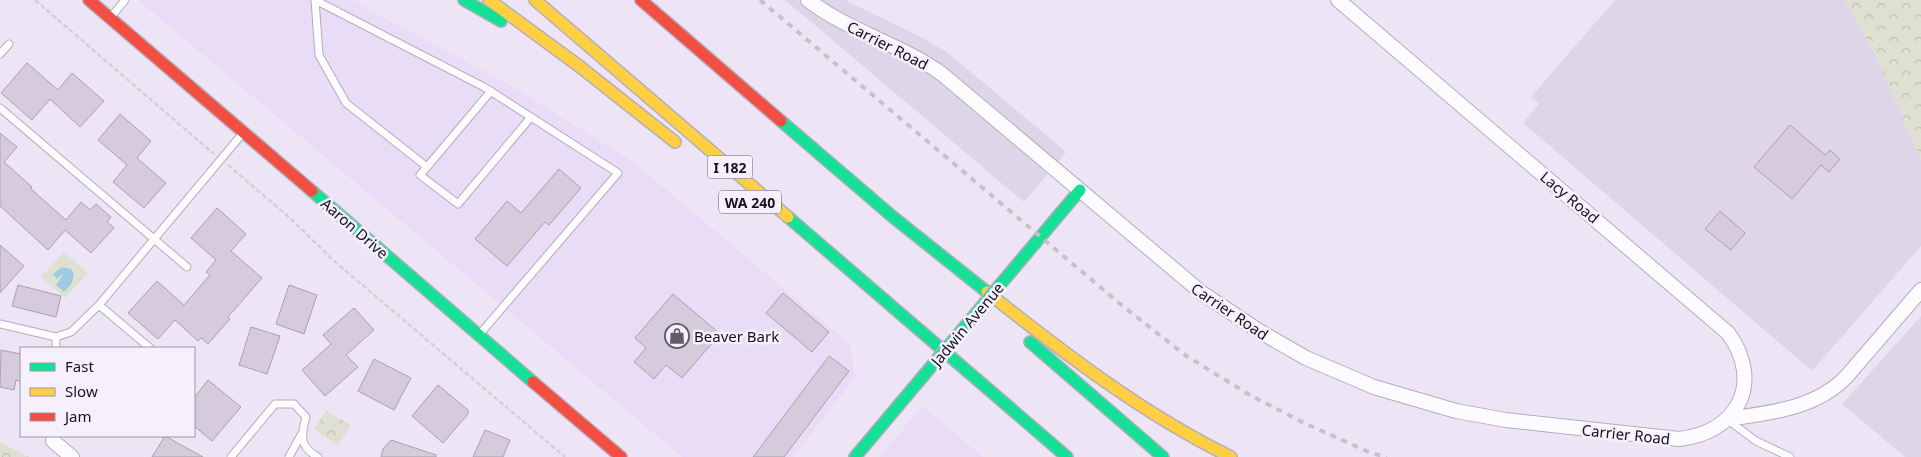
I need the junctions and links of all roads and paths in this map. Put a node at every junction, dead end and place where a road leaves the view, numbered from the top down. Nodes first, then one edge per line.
1 (35, 0) edge
2 (89, 0) edge
3 (125, 0) edge
4 (464, 0) edge
5 (489, 0) edge
6 (535, 0) edge
7 (640, 0) edge
8 (808, 0) edge
9 (1338, 0) edge
10 (110, 18) junction
11 (9, 44) dead end
12 (0, 54) edge
13 (579, 66) junction
14 (491, 92) junction
15 (0, 108) edge
16 (531, 118) junction
17 (244, 132) junction
18 (683, 148) dead end
19 (221, 160) junction
20 (427, 167) junction
21 (1080, 190) junction
22 (154, 239) junction
23 (799, 242) dead end
24 (934, 251) junction
25 (187, 267) dead end
26 (1921, 290) edge
27 (99, 305) junction
28 (0, 324) edge
29 (479, 335) junction
30 (925, 335) junction
31 (56, 337) junction
32 (56, 347) edge
33 (149, 347) edge
34 (1728, 420) junction
35 (301, 435) junction
36 (53, 438) edge
37 (235, 456) edge
38 (72, 457) edge
39 (288, 457) edge
40 (318, 457) edge
41 (565, 457) edge
42 (621, 457) edge
43 (855, 457) edge
44 (1067, 457) edge
45 (1163, 457) edge
46 (1231, 457) edge
47 (1790, 457) edge

1 - 19 path
2 - 10 main road, Aaron Drive
3 - 10 lane
4 - 13 main road
5 - 13 main road
6 - 30 main road, I 182
7 - 24 main road
8 - 21 street, Carrier Road
9 - 34 street, Lacy Road
10 - 17 main road, Aaron Drive
11 - 12 lane
13 - 18 main road
14 - 16 lane
14 - 20 lane
14 - 20 lane
15 - 22 lane
16 - 20 lane
16 - 29 lane
17 - 19 lane
17 - 29 main road, Aaron Drive
19 - 22 lane
19 - 41 path
21 - 34 street, Carrier Road
21 - 43 main road, Jadwin Avenue, bridge
22 - 25 lane
22 - 27 lane
23 - 30 main road
24 - 45 main road
24 - 46 main road
26 - 34 street
27 - 31 lane
27 - 33 lane
28 - 31 lane
29 - 42 main road, Aaron Drive
30 - 44 main road, I 182
31 - 32 lane
34 - 47 lane
35 - 37 lane
35 - 39 lane
35 - 40 lane
36 - 38 street

